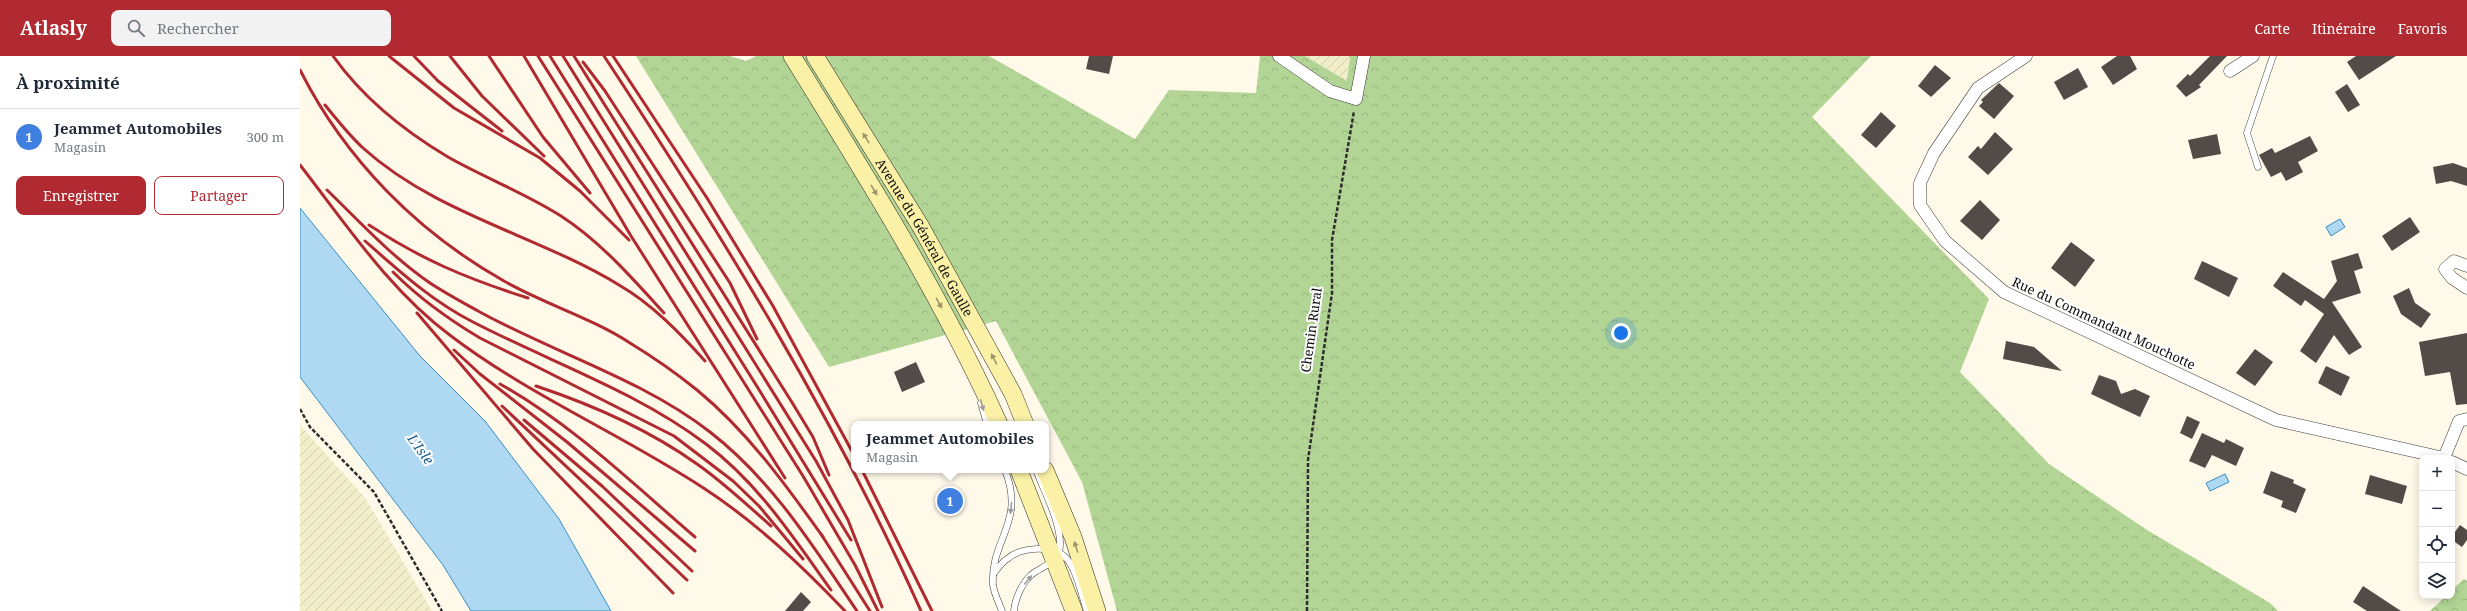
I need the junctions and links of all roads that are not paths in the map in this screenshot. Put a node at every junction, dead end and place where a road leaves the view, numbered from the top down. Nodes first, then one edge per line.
1 (786, 56) edge
2 (792, 56) edge
3 (815, 56) edge
4 (1278, 56) edge
5 (1364, 56) edge
6 (2026, 56) edge
7 (2253, 56) edge
8 (2273, 56) edge
9 (2230, 71) dead end
10 (810, 85) junction
11 (2258, 167) dead end
12 (2467, 266) edge
13 (2467, 288) edge
14 (969, 358) junction
15 (1013, 394) junction
16 (2467, 418) edge
17 (986, 421) edge
18 (998, 421) edge
19 (1018, 421) edge
20 (1025, 421) edge
21 (2431, 455) edge
22 (2445, 455) edge
23 (2455, 463) edge
24 (2467, 469) edge
25 (1006, 473) edge
26 (1020, 473) edge
27 (1037, 473) edge
28 (1046, 473) edge
29 (1055, 554) junction
30 (994, 573) junction
31 (1002, 611) edge
32 (1014, 611) edge
33 (1074, 611) edge
34 (1087, 611) edge
35 (1097, 611) edge

1 - 10 lane
2 - 10 main road, Avenue du Général de Gaulle
15 -> 3 main road, Avenue du Général de Gaulle
4 - 5 street
6 - 21 street, Rue du Commandant Mouchotte
7 - 9 street
8 - 11 lane
10 -> 14 main road, Avenue du Général de Gaulle
12 - 13 street
14 -> 17 lane
14 - 18 main road, Avenue du Général de Gaulle
15 - 19 lane
15 - 20 main road, Avenue du Général de Gaulle
16 - 22 street
23 - 24 street
25 -> 30 lane
26 - 29 main road
27 - 29 lane
35 -> 28 main road
29 - 30 lane
32 -> 29 lane
29 - 33 main road
29 - 34 lane
30 - 31 lane

